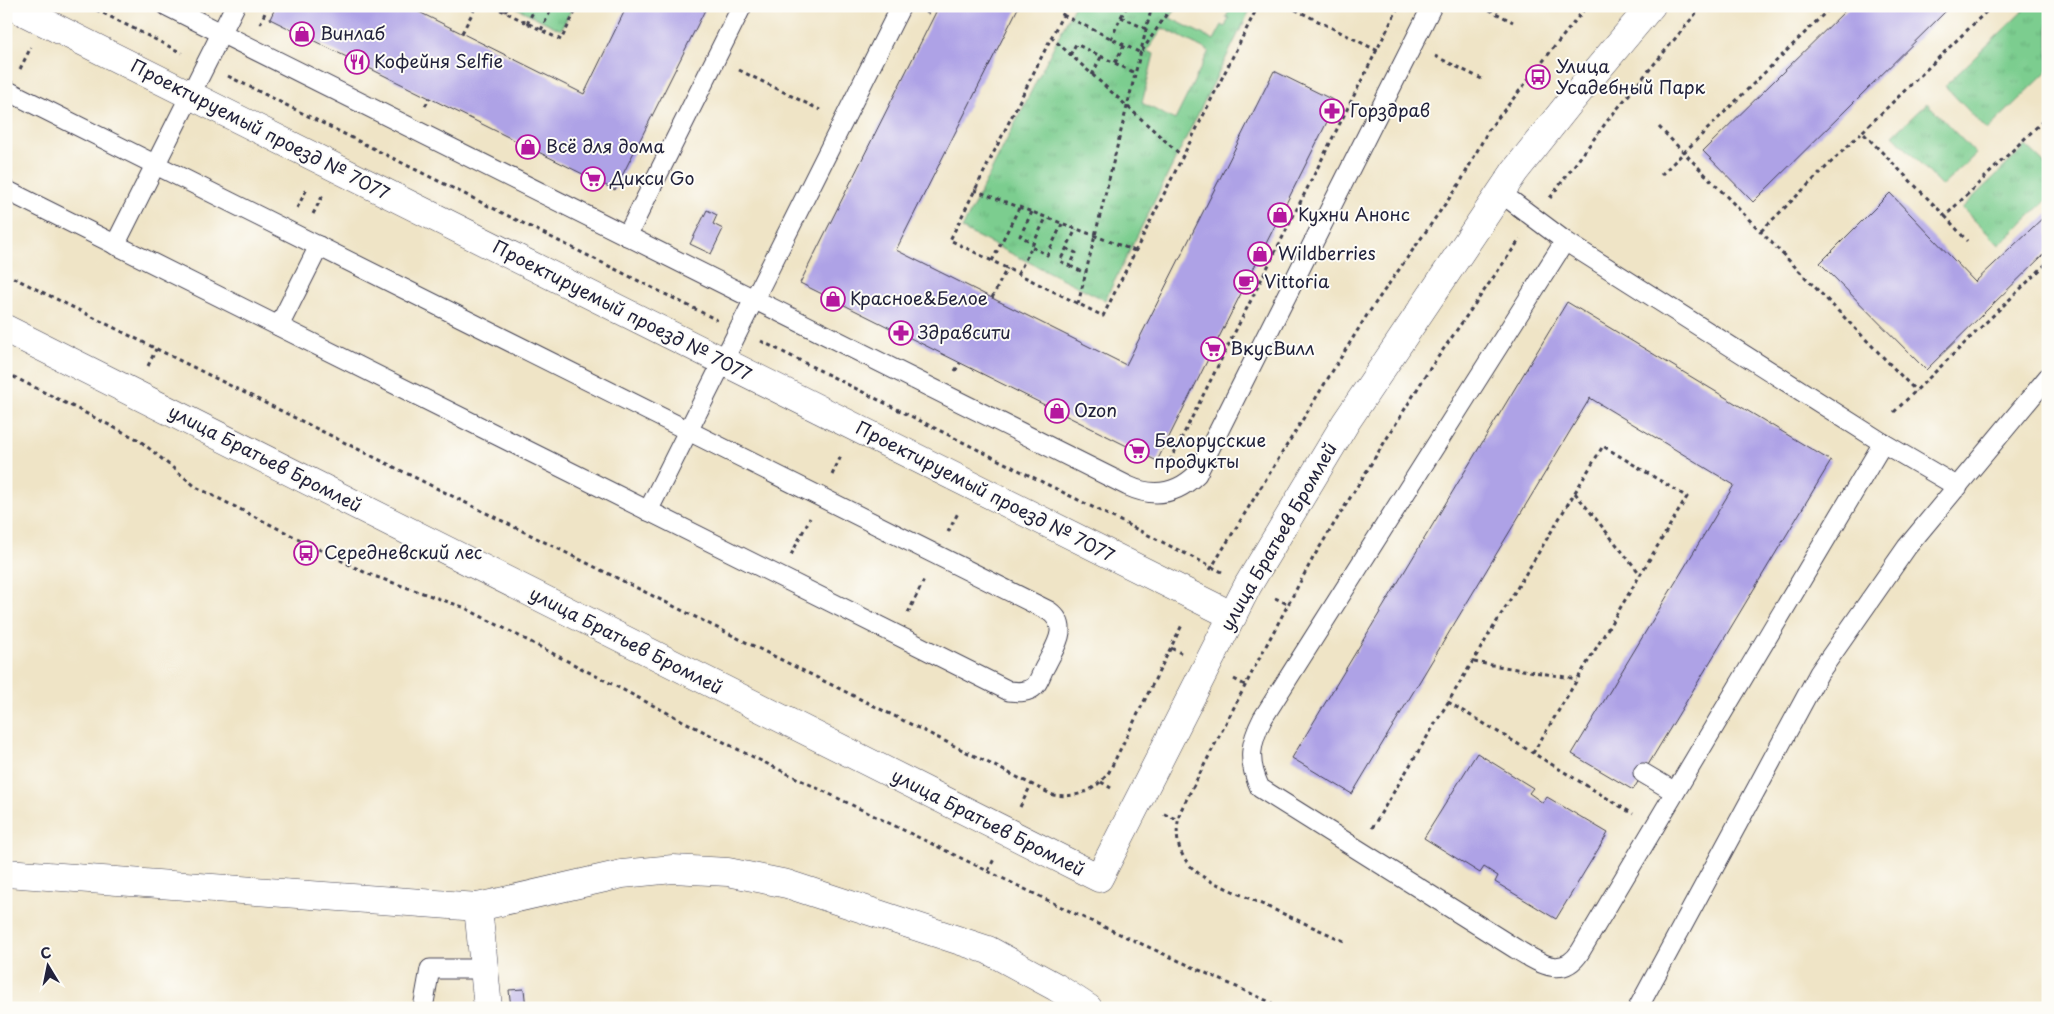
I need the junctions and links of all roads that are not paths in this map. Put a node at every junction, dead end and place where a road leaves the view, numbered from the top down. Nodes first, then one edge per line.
1 (12, 6) edge
2 (167, 6) edge
3 (235, 6) edge
4 (742, 6) edge
5 (901, 6) edge
6 (1432, 6) edge
7 (1651, 6) edge
8 (221, 33) junction
9 (7, 91) edge
10 (190, 95) junction
11 (156, 165) junction
12 (6, 190) edge
13 (1501, 193) junction
14 (627, 236) junction
15 (1565, 241) junction
16 (115, 245) junction
17 (319, 246) junction
18 (754, 299) junction
19 (279, 326) junction
20 (6, 329) edge
21 (723, 362) junction
22 (2048, 378) edge
23 (688, 431) junction
24 (1884, 444) junction
25 (1958, 488) junction
26 (648, 511) junction
27 (1232, 616) junction
28 (1643, 773) dead end
29 (1675, 792) junction
30 (6, 873) edge
31 (478, 907) junction
32 (484, 969) junction
33 (423, 1008) edge
34 (488, 1008) edge
35 (1088, 1008) edge
36 (1638, 1008) edge

1 - 10 street, Проектируемый проезд № 7077
2 - 8 lane
3 - 8 lane
4 - 14 lane
5 - 18 lane
6 - 18 lane
7 - 13 street, улица Братьев Бромлей
8 - 10 lane
8 - 14 lane
9 - 11 lane
10 - 11 lane
10 - 21 street, Проектируемый проезд № 7077
11 - 16 lane
11 - 17 lane
12 - 16 lane
13 - 15 lane
13 - 27 street, улица Братьев Бромлей
14 - 18 lane
15 - 24 lane
15 - 29 lane
16 - 19 lane
17 - 19 lane
17 - 23 lane
18 - 21 lane
19 - 26 lane
20 - 27 street, улица Братьев Бромлей
21 - 23 lane
21 - 27 street, Проектируемый проезд № 7077
22 - 25 lane
23 - 26 lane
23 - 26 lane
24 - 25 lane
24 - 29 lane
25 - 36 lane
28 - 29 lane
30 - 31 street
31 - 32 street
31 - 35 street
32 - 33 lane
32 - 34 street

